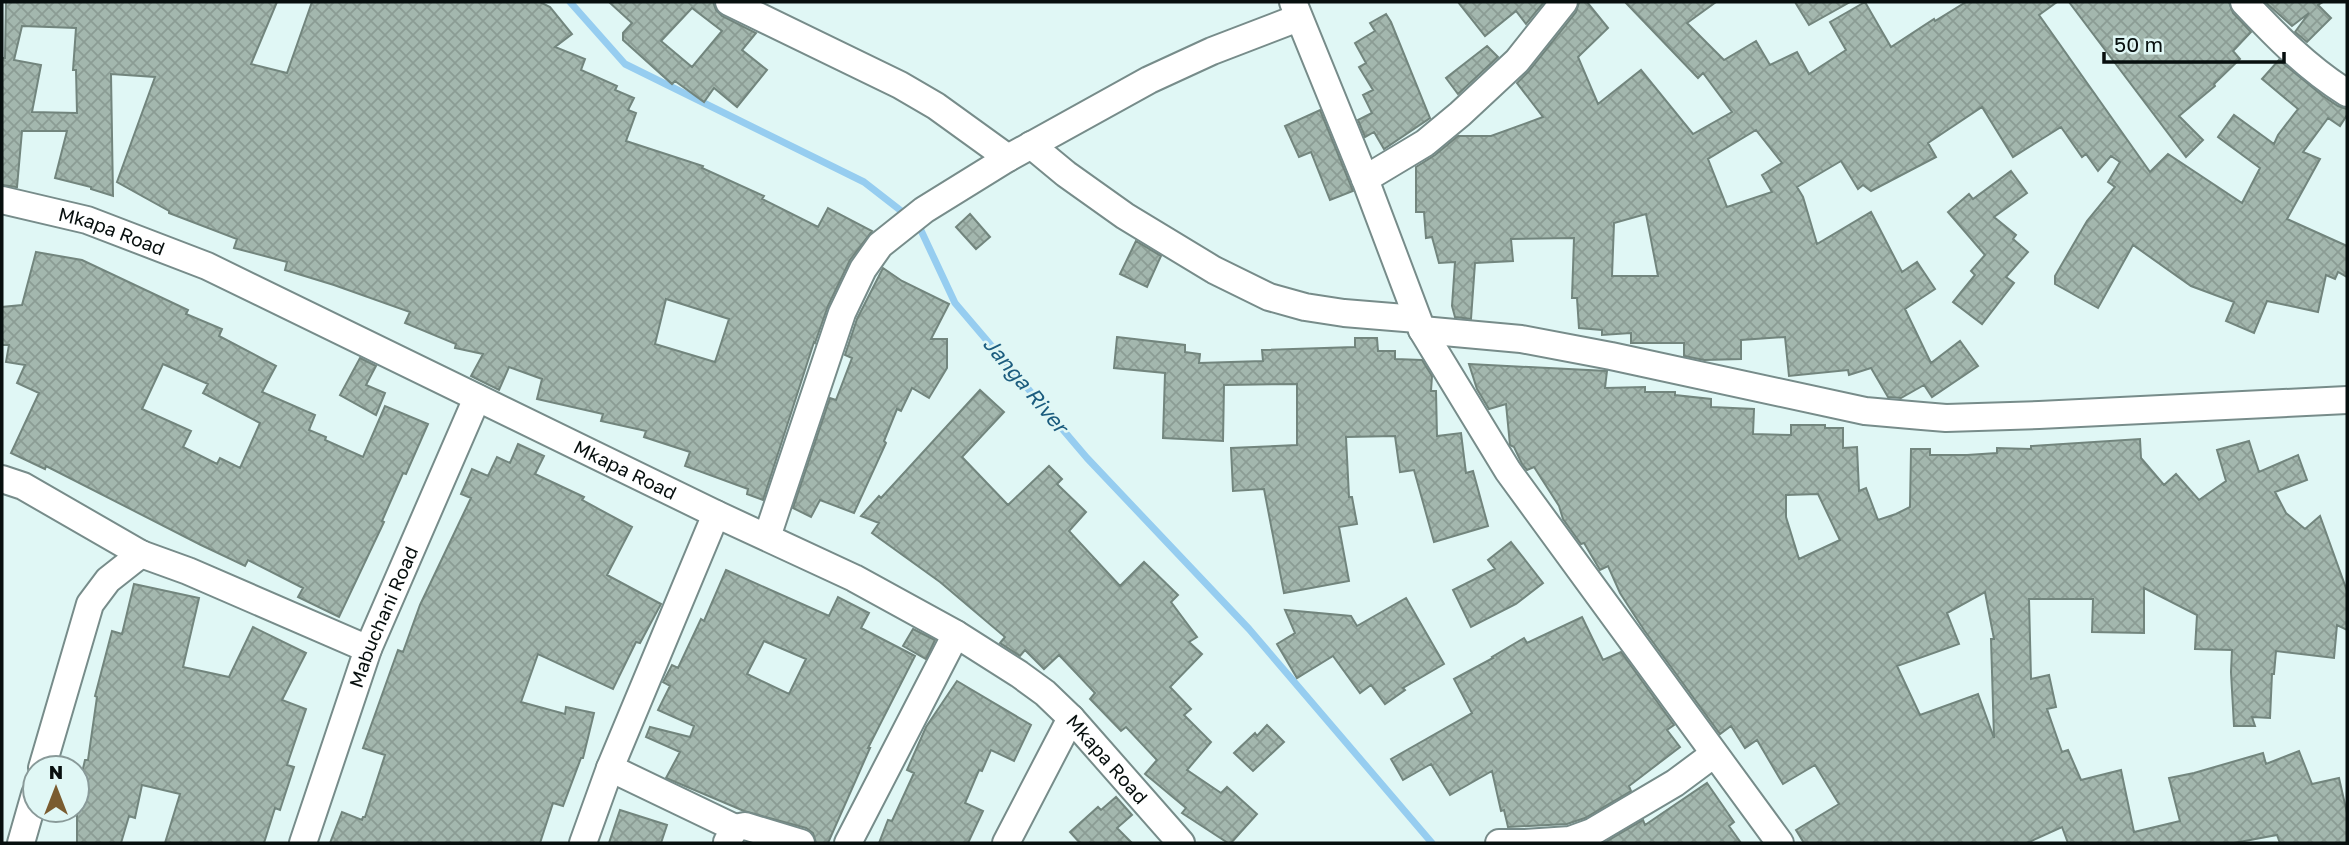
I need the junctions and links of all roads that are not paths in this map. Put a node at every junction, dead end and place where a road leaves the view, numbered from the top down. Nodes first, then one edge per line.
1 (729, 2) edge
2 (1564, 2) edge
3 (2244, 2) edge
4 (1295, 10) edge
5 (2347, 93) edge
6 (1031, 145) junction
7 (1008, 158) junction
8 (1365, 179) junction
9 (2, 200) edge
10 (1420, 325) junction
11 (477, 398) junction
12 (2347, 400) edge
13 (2, 479) edge
14 (716, 514) junction
15 (767, 537) junction
16 (141, 554) junction
17 (956, 634) junction
18 (368, 649) junction
19 (1071, 718) junction
20 (46, 754) edge
21 (1714, 754) junction
22 (610, 768) junction
23 (26, 824) edge
24 (731, 836) edge
25 (21, 843) edge
26 (303, 843) edge
27 (583, 843) edge
28 (801, 843) edge
29 (848, 843) edge
30 (1006, 843) edge
31 (1181, 843) edge
32 (1499, 843) edge
33 (1525, 843) edge
34 (1780, 843) edge

1 - 7 street
2 - 8 street
3 - 5 street
4 - 6 street
4 - 8 street
6 - 7 street
6 - 10 street
7 - 15 street
8 - 10 street
9 - 11 street, Mkapa Road
10 - 12 street
10 - 21 street
11 - 14 street, Mkapa Road
11 - 18 street, Mabuchani Road
13 - 16 street
14 - 15 street, Mkapa Road
14 - 22 street
15 - 17 street, Mkapa Road
16 - 18 street
16 - 20 street
17 - 19 street, Mkapa Road
17 - 29 street
18 - 26 street, Mabuchani Road
19 - 30 street
19 - 31 street, Mkapa Road
21 - 33 street
21 - 34 street
22 - 24 street
22 - 27 street
23 - 25 street
24 - 28 street
32 - 33 street

